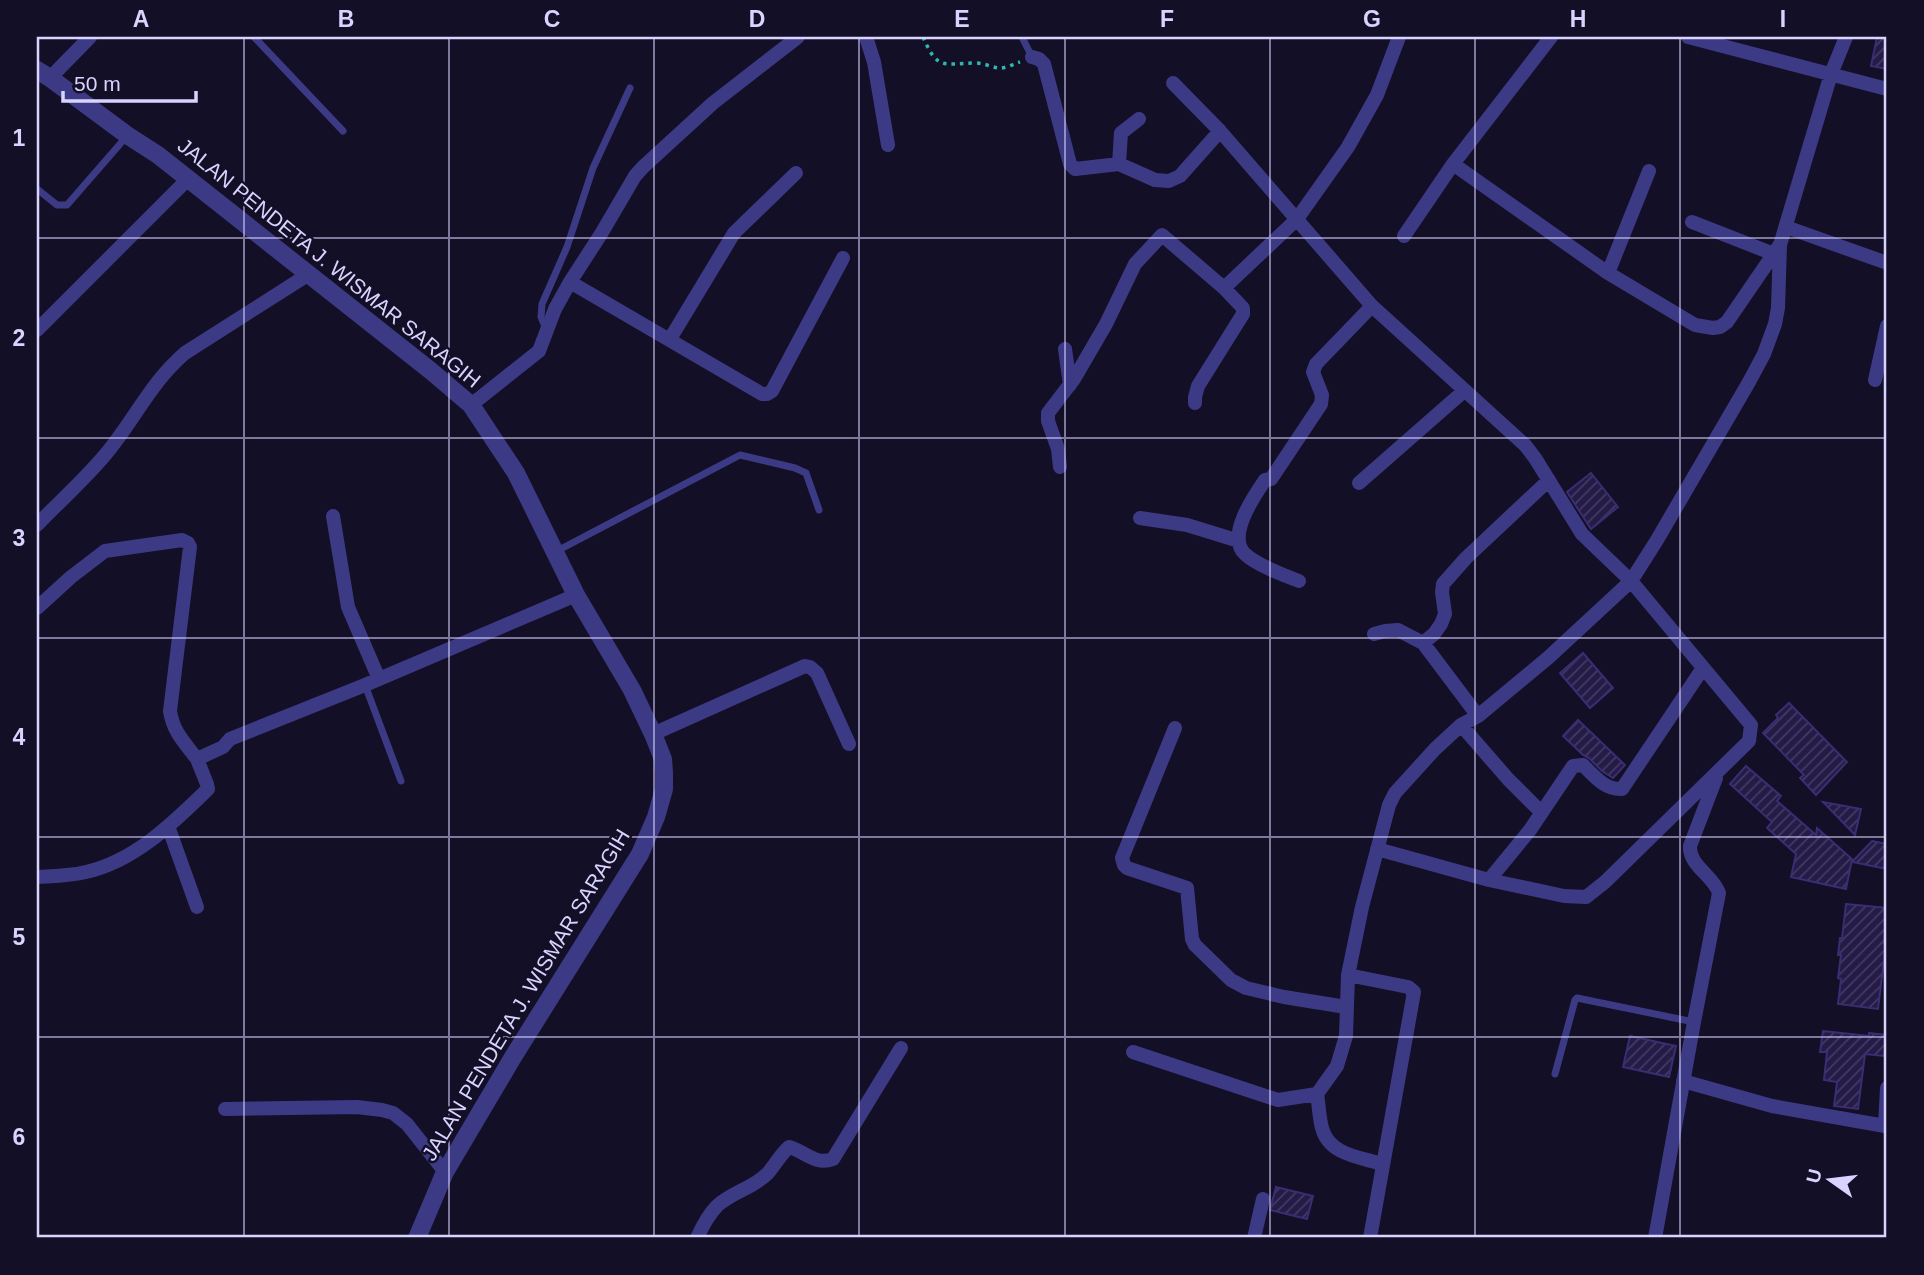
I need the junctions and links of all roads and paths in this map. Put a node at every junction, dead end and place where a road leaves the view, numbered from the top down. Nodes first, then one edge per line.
1 (90, 37) edge
2 (798, 37) edge
3 (866, 37) edge
4 (923, 37) edge
5 (1022, 37) edge
6 (1551, 37) edge
7 (1688, 37) edge
8 (1846, 37) edge
9 (259, 39) edge
10 (1394, 39) edge
11 (1032, 57) junction
12 (43, 74) edge
13 (1831, 74) junction
14 (1173, 83) dead end
15 (630, 89) dead end
16 (1887, 89) edge
17 (1139, 120) dead end
18 (344, 131) dead end
19 (1220, 131) junction
20 (127, 135) junction
21 (888, 145) dead end
22 (1119, 164) junction
23 (1453, 164) junction
24 (1649, 171) dead end
25 (796, 173) dead end
26 (187, 180) junction
27 (37, 188) edge
28 (1297, 219) junction
29 (1692, 222) dead end
30 (1786, 227) junction
31 (1404, 236) dead end
32 (1777, 249) junction
33 (843, 258) dead end
34 (1887, 263) edge
35 (1608, 273) junction
36 (309, 274) junction
37 (570, 282) junction
38 (1224, 288) junction
39 (1372, 306) junction
40 (1887, 326) edge
41 (37, 330) edge
42 (547, 332) junction
43 (670, 340) junction
44 (1065, 349) dead end
45 (1875, 380) dead end
46 (1070, 385) junction
47 (1465, 391) junction
48 (1195, 403) dead end
49 (471, 405) junction
50 (1060, 467) dead end
51 (1549, 480) junction
52 (1359, 483) dead end
53 (818, 510) dead end
54 (333, 516) dead end
55 (1140, 518) dead end
56 (37, 525) edge
57 (1238, 541) junction
58 (555, 553) junction
59 (1299, 581) dead end
60 (1630, 582) junction
61 (576, 596) junction
62 (37, 608) edge
63 (1374, 635) dead end
64 (1423, 643) junction
65 (1703, 667) junction
66 (372, 682) junction
67 (1478, 716) junction
68 (1461, 726) junction
69 (1175, 728) dead end
70 (653, 734) junction
71 (849, 744) dead end
72 (197, 760) junction
73 (1718, 772) junction
74 (401, 781) dead end
75 (1541, 812) junction
76 (168, 826) junction
77 (1377, 849) junction
78 (37, 877) edge
79 (1489, 880) junction
80 (197, 908) dead end
81 (1349, 975) junction
82 (1346, 1007) junction
83 (1694, 1022) junction
84 (901, 1048) dead end
85 (1133, 1052) dead end
86 (1555, 1074) dead end
87 (1683, 1081) junction
88 (1887, 1088) edge
89 (1317, 1094) junction
90 (225, 1109) dead end
91 (1886, 1127) edge
92 (1382, 1164) junction
93 (445, 1172) junction
94 (1263, 1199) dead end
95 (417, 1238) edge
96 (697, 1238) edge
97 (1254, 1238) edge
98 (1370, 1238) edge
99 (1655, 1238) edge

1 - 12 street
2 - 37 street
3 - 21 street
4 - 11 path
5 - 11 lane
6 - 23 street
7 - 13 street
8 - 13 street
9 - 18 lane
10 - 28 street
11 - 22 street
12 - 20 street, JALAN PENDETA J. WISMAR SARAGIH
13 - 16 street
13 - 30 street
14 - 19 street
15 - 42 lane
17 - 22 street
19 - 22 street
19 - 28 street
20 - 26 street, JALAN PENDETA J. WISMAR SARAGIH
20 - 27 lane
23 - 31 street
23 - 35 street
24 - 35 street
25 - 43 street
26 - 36 street, JALAN PENDETA J. WISMAR SARAGIH
26 - 41 street
28 - 38 street
28 - 39 street
29 - 32 street
30 - 32 street
30 - 34 street
32 - 35 street
32 - 60 street
33 - 43 street
36 - 49 street, JALAN PENDETA J. WISMAR SARAGIH
36 - 56 street
37 - 42 street
37 - 43 street
38 - 46 street
38 - 48 street
39 - 47 street
39 - 57 street
40 - 45 street
42 - 49 street
44 - 46 street
46 - 50 street
47 - 51 street
47 - 52 street
49 - 58 street, JALAN PENDETA J. WISMAR SARAGIH
51 - 60 street
51 - 64 street
53 - 58 lane
54 - 66 street
55 - 57 street
57 - 59 street
58 - 61 street, JALAN PENDETA J. WISMAR SARAGIH
60 - 65 street
60 - 67 street
61 - 66 street
61 - 70 street, JALAN PENDETA J. WISMAR SARAGIH
62 - 72 street
63 - 64 street
64 - 67 street
65 - 73 street
65 - 75 street
66 - 72 street
66 - 74 lane
67 - 68 street
68 - 75 street
68 - 77 street
69 - 82 street
70 - 71 street
70 - 93 street, JALAN PENDETA J. WISMAR SARAGIH
72 - 76 street
73 - 79 street
73 - 83 street
75 - 79 street
76 - 78 street
76 - 80 street
77 - 79 street
77 - 81 street
81 - 82 street
81 - 92 street
82 - 89 street
83 - 86 lane
83 - 87 street
84 - 96 street
85 - 89 street
87 - 91 street
87 - 99 street
88 - 91 street
89 - 92 street
90 - 93 street
92 - 98 street
93 - 95 street, JALAN PENDETA J. WISMAR SARAGIH
94 - 97 street

